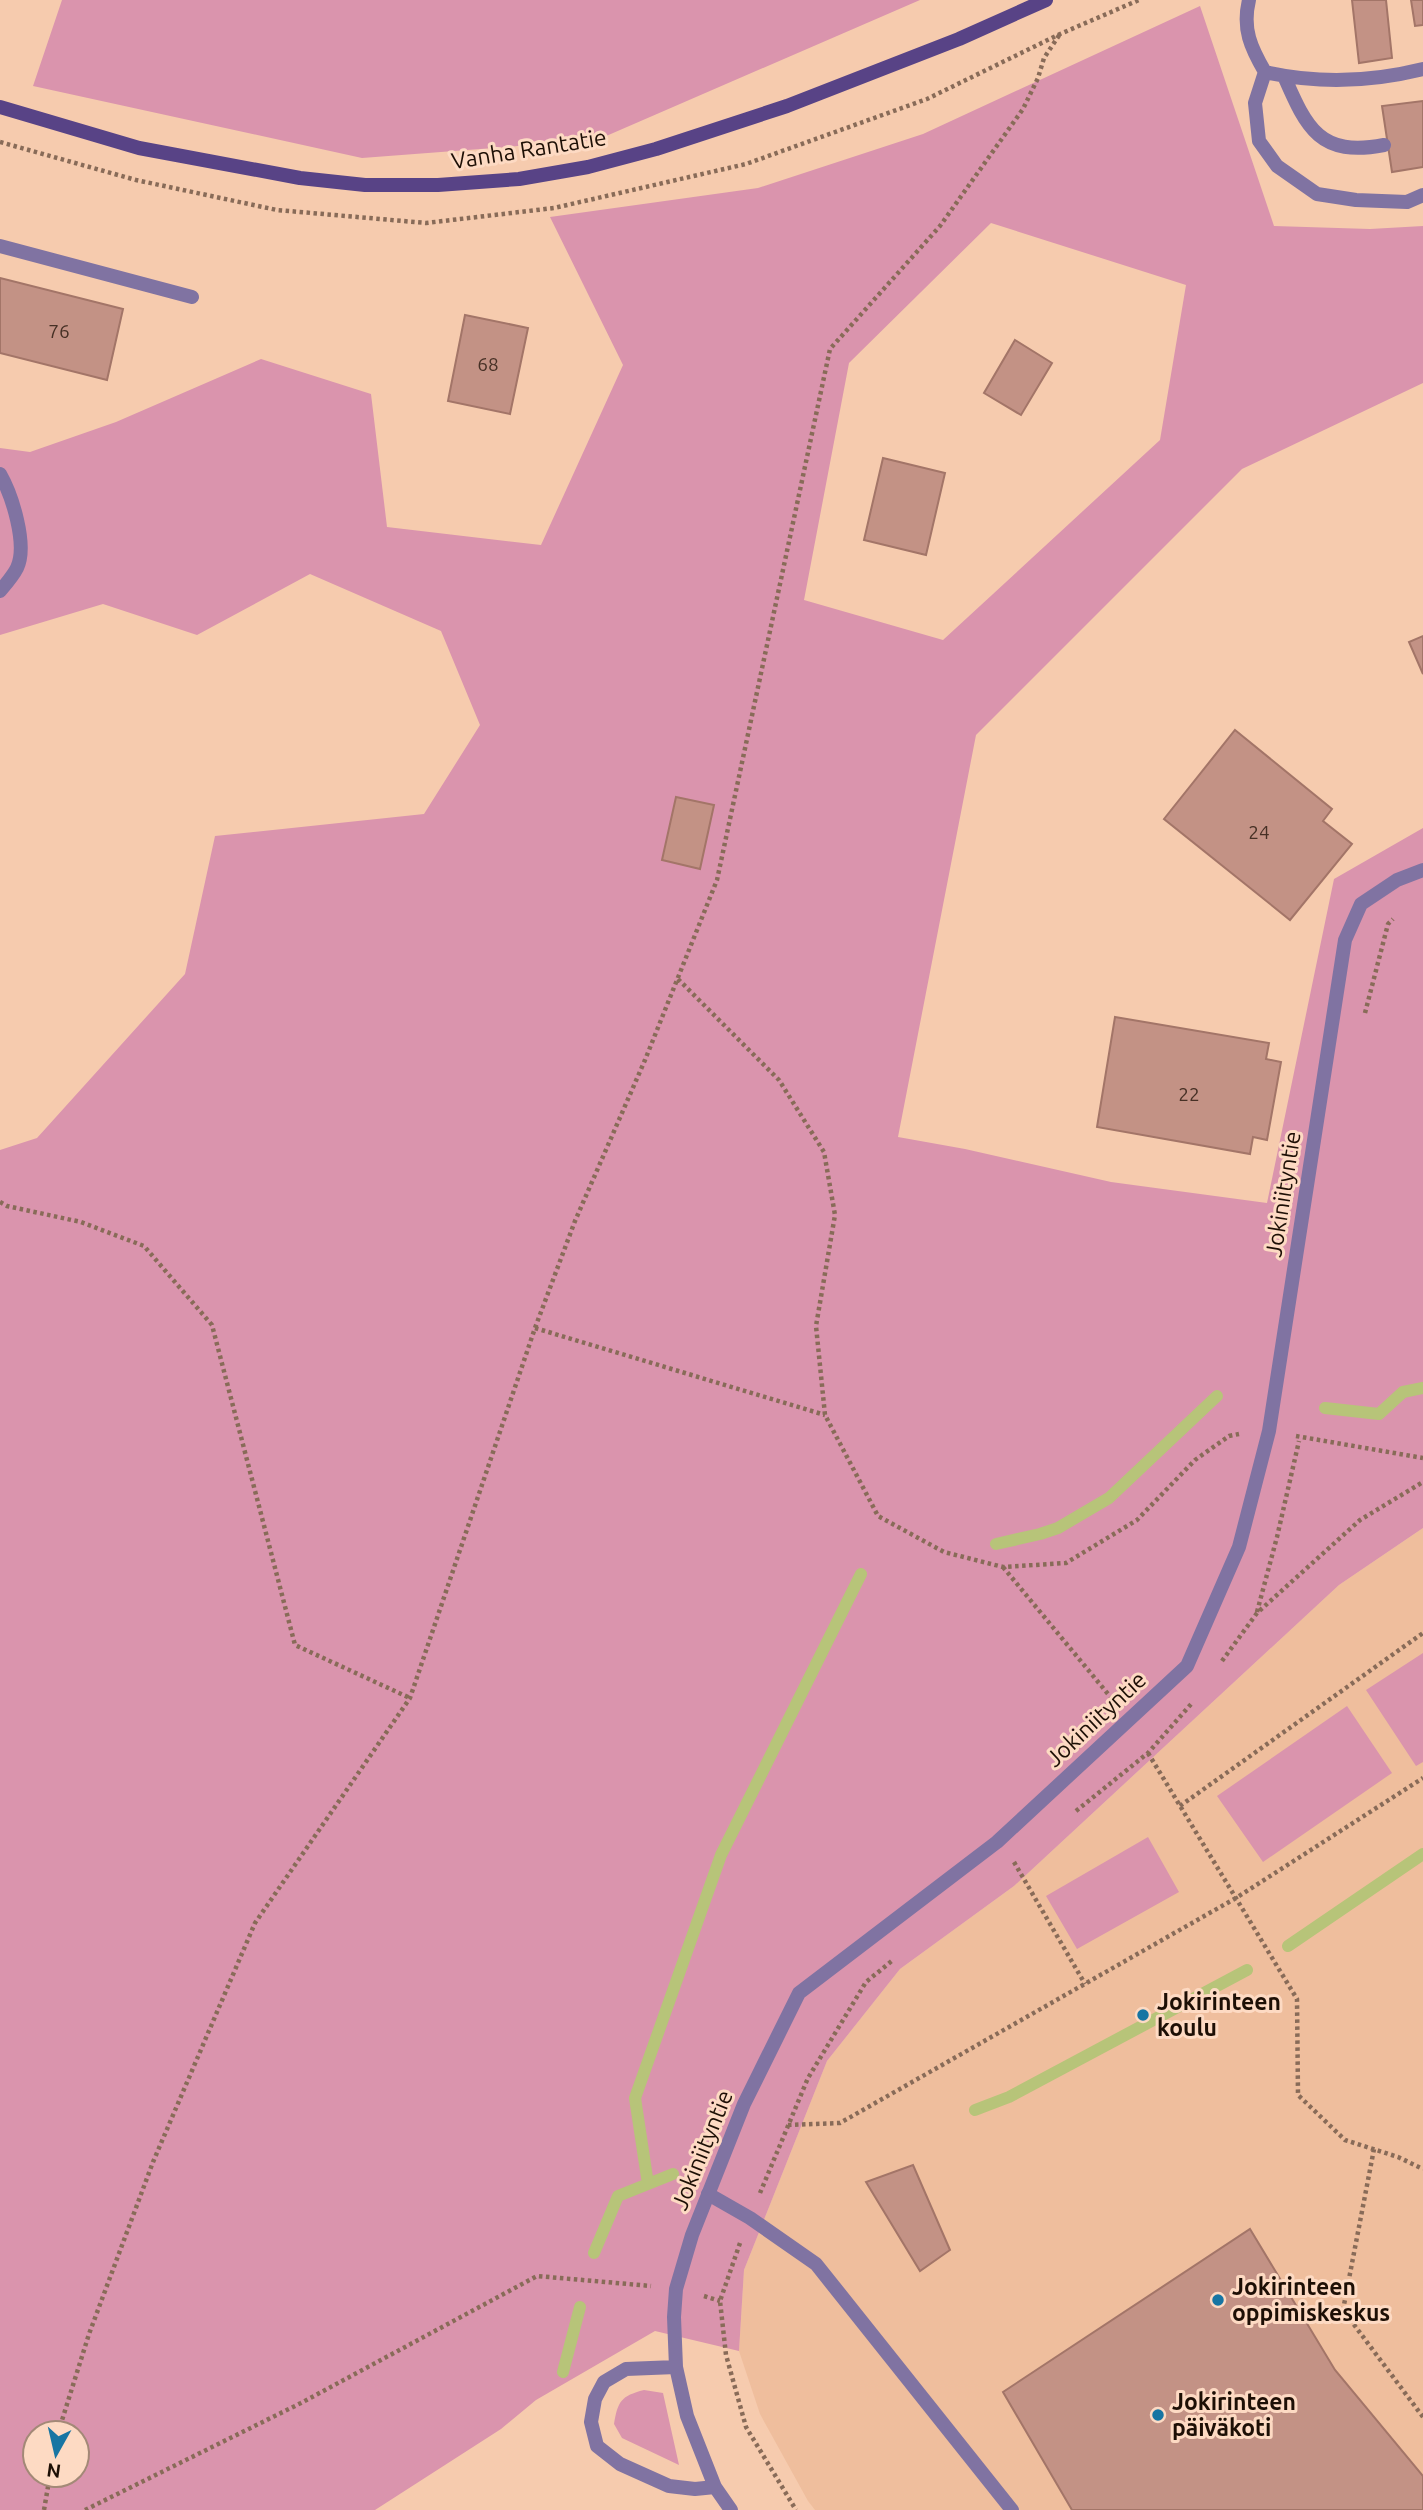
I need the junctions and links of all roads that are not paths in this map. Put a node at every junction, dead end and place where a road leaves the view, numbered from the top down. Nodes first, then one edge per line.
1 (1046, 0) edge
2 (1249, 0) edge
3 (1423, 69) edge
4 (1265, 72) junction
5 (1284, 76) junction
6 (0, 107) edge
7 (1384, 145) dead end
8 (1423, 195) edge
9 (0, 246) edge
10 (191, 297) dead end
11 (0, 474) edge
12 (0, 591) edge
13 (1423, 870) edge
14 (708, 2194) junction
15 (676, 2367) junction
16 (715, 2487) junction
17 (731, 2510) edge
18 (1012, 2510) edge

1 - 6 main road, Vanha Rantatie
2 - 4 street
3 - 5 street
4 - 5 street
4 - 8 street
5 - 7 street
9 - 10 street
11 - 12 street
13 - 14 street, Jokiniityntie
14 - 15 street, Jokiniityntie
14 - 18 street
15 - 16 street, Jokiniityntie
15 - 16 street
16 - 17 street, Jokiniityntie

